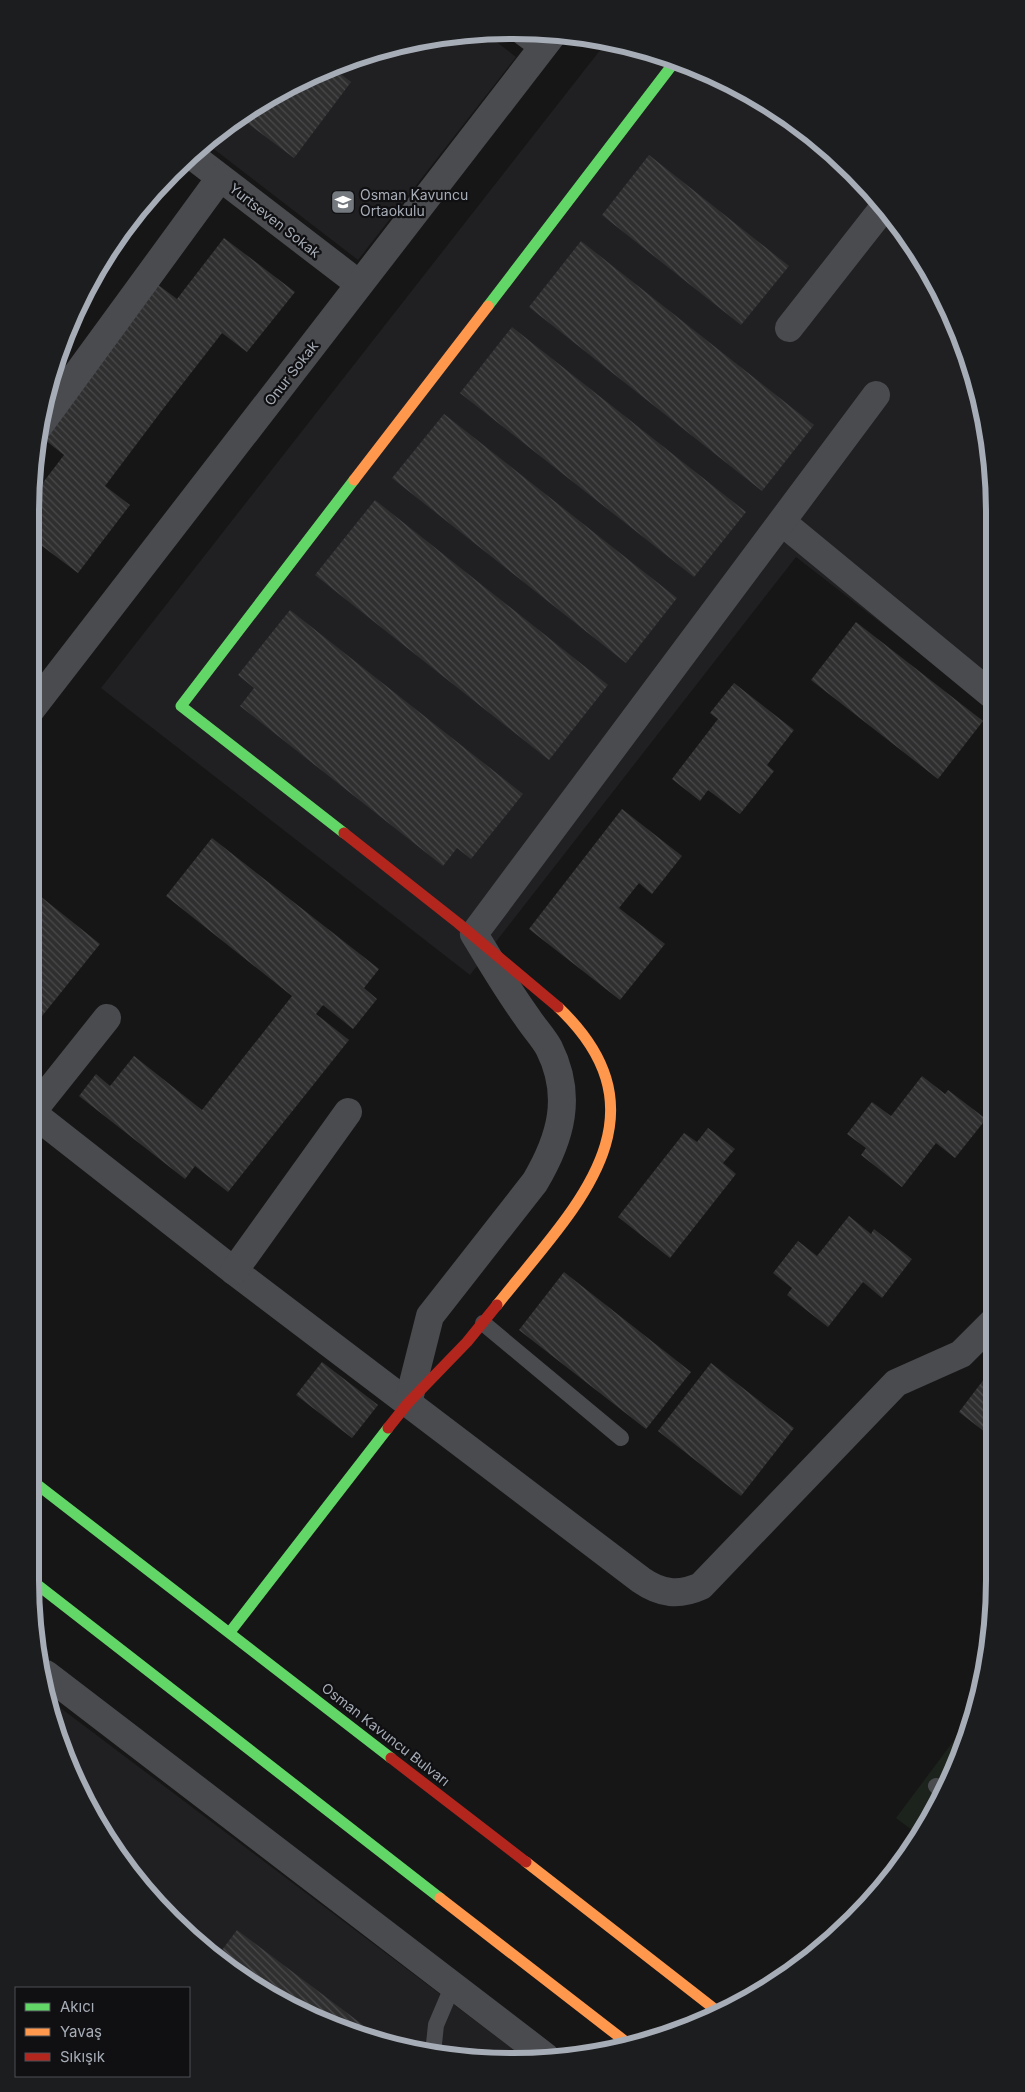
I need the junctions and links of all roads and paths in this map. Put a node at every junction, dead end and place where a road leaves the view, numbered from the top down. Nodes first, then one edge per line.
1 (538, 40) edge
2 (671, 66) edge
3 (197, 159) edge
4 (220, 178) junction
5 (879, 213) edge
6 (359, 284) junction
7 (789, 328) dead end
8 (876, 395) dead end
9 (51, 409) edge
10 (782, 522) junction
11 (986, 690) edge
12 (39, 699) edge
13 (474, 934) junction
14 (107, 1018) dead end
15 (39, 1101) edge
16 (348, 1112) dead end
17 (39, 1117) edge
18 (234, 1271) junction
19 (483, 1323) junction
20 (986, 1329) edge
21 (408, 1402) junction
22 (621, 1438) dead end
23 (39, 1486) edge
24 (39, 1586) edge
25 (230, 1632) junction
26 (49, 1678) edge
27 (453, 1985) junction
28 (713, 2008) edge
29 (623, 2040) edge
30 (434, 2046) edge
31 (540, 2052) edge

1 - 6 street, Onur Sokak
2 - 13 main road
3 - 4 street, Yurtseven Sokak
4 - 6 street, Yurtseven Sokak
4 - 9 street
5 - 7 street
6 - 12 street, Onur Sokak
8 - 10 street
10 - 11 street
10 - 13 street
13 - 19 main road
13 - 21 street
14 - 15 street
16 - 18 street
17 - 18 street
18 - 21 street
19 - 21 main road
19 - 22 lane
20 - 21 street
21 - 25 main road
23 - 25 main road, Osman Kavuncu Bulvarı
24 - 29 main road
25 - 28 main road, Osman Kavuncu Bulvarı
26 - 27 street
27 - 30 lane
27 - 31 street

